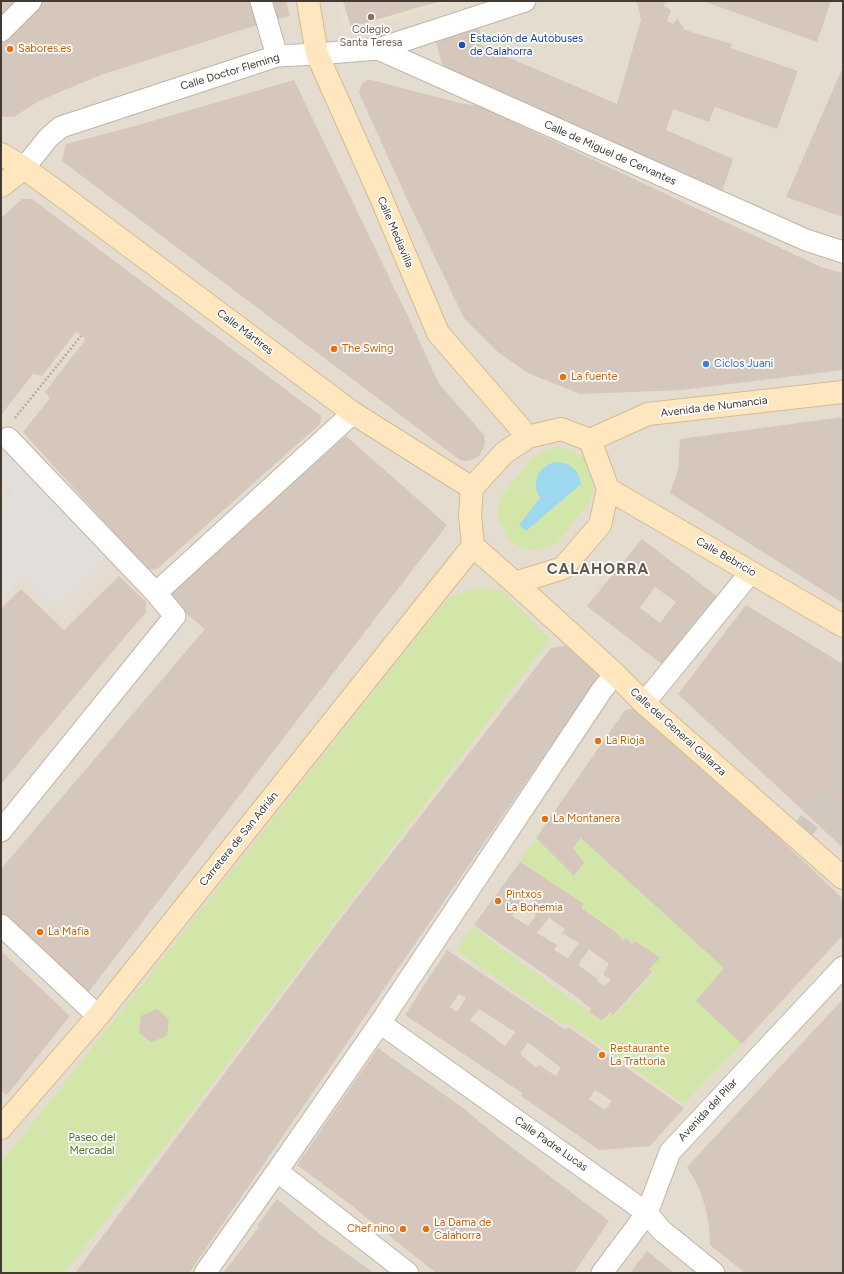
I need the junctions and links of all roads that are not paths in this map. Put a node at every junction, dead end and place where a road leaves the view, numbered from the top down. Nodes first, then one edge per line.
1 (31, 1) edge
2 (261, 1) edge
3 (308, 1) edge
4 (525, 1) edge
5 (1, 31) edge
6 (378, 49) junction
7 (317, 54) junction
8 (277, 56) junction
9 (1, 154) edge
10 (24, 168) junction
11 (1, 186) edge
12 (843, 252) edge
13 (843, 392) edge
14 (353, 413) junction
15 (528, 437) junction
16 (8, 438) road end
17 (590, 440) junction
18 (472, 488) junction
19 (608, 489) junction
20 (473, 546) junction
21 (751, 572) junction
22 (515, 583) junction
23 (156, 593) junction
24 (843, 626) edge
25 (615, 674) junction
26 (644, 703) junction
27 (1, 831) edge
28 (843, 878) edge
29 (1, 925) edge
30 (843, 967) edge
31 (98, 1016) junction
32 (380, 1023) junction
33 (3, 1122) edge
34 (278, 1171) junction
35 (647, 1213) junction
36 (205, 1273) edge
37 (408, 1273) edge
38 (602, 1273) edge
39 (714, 1273) edge

1 - 5 street
2 - 8 street
3 - 7 street, Calle Mediavilla
4 - 6 street, Calle Doctor Fleming
6 - 7 street, Calle Doctor Fleming
6 - 12 street, Calle de Miguel de Cervantes
7 - 8 street, Calle Doctor Fleming
7 - 15 street, Calle Mediavilla
8 - 10 street, Calle Doctor Fleming
9 - 10 street, Calle Mártires
10 - 11 street
10 - 14 street, Calle Mártires
13 - 17 street, Avenida de Numancia
14 - 18 street, Calle Mártires
14 - 23 street
15 - 17 street
15 - 18 street
16 - 23 street
17 - 19 street
18 - 20 street
19 - 21 street, Calle Bebricio
19 - 22 street
20 - 22 street, Calle del General Gallarza
20 - 31 street, Carretera de San Adrián
21 - 24 street, Calle Bebricio
21 - 26 street
22 - 25 street, Calle del General Gallarza
23 - 27 street
25 - 26 street, Calle del General Gallarza
25 - 32 street
26 - 28 street, Calle del General Gallarza
29 - 31 street
30 - 35 street, Avenida del Pilar
31 - 33 street, Carretera de San Adrián
32 - 34 street
32 - 35 street, Calle Padre Lucas
34 - 36 street
34 - 37 street
35 - 38 street, Avenida del Pilar
35 - 39 street, Calle Padre Lucas

